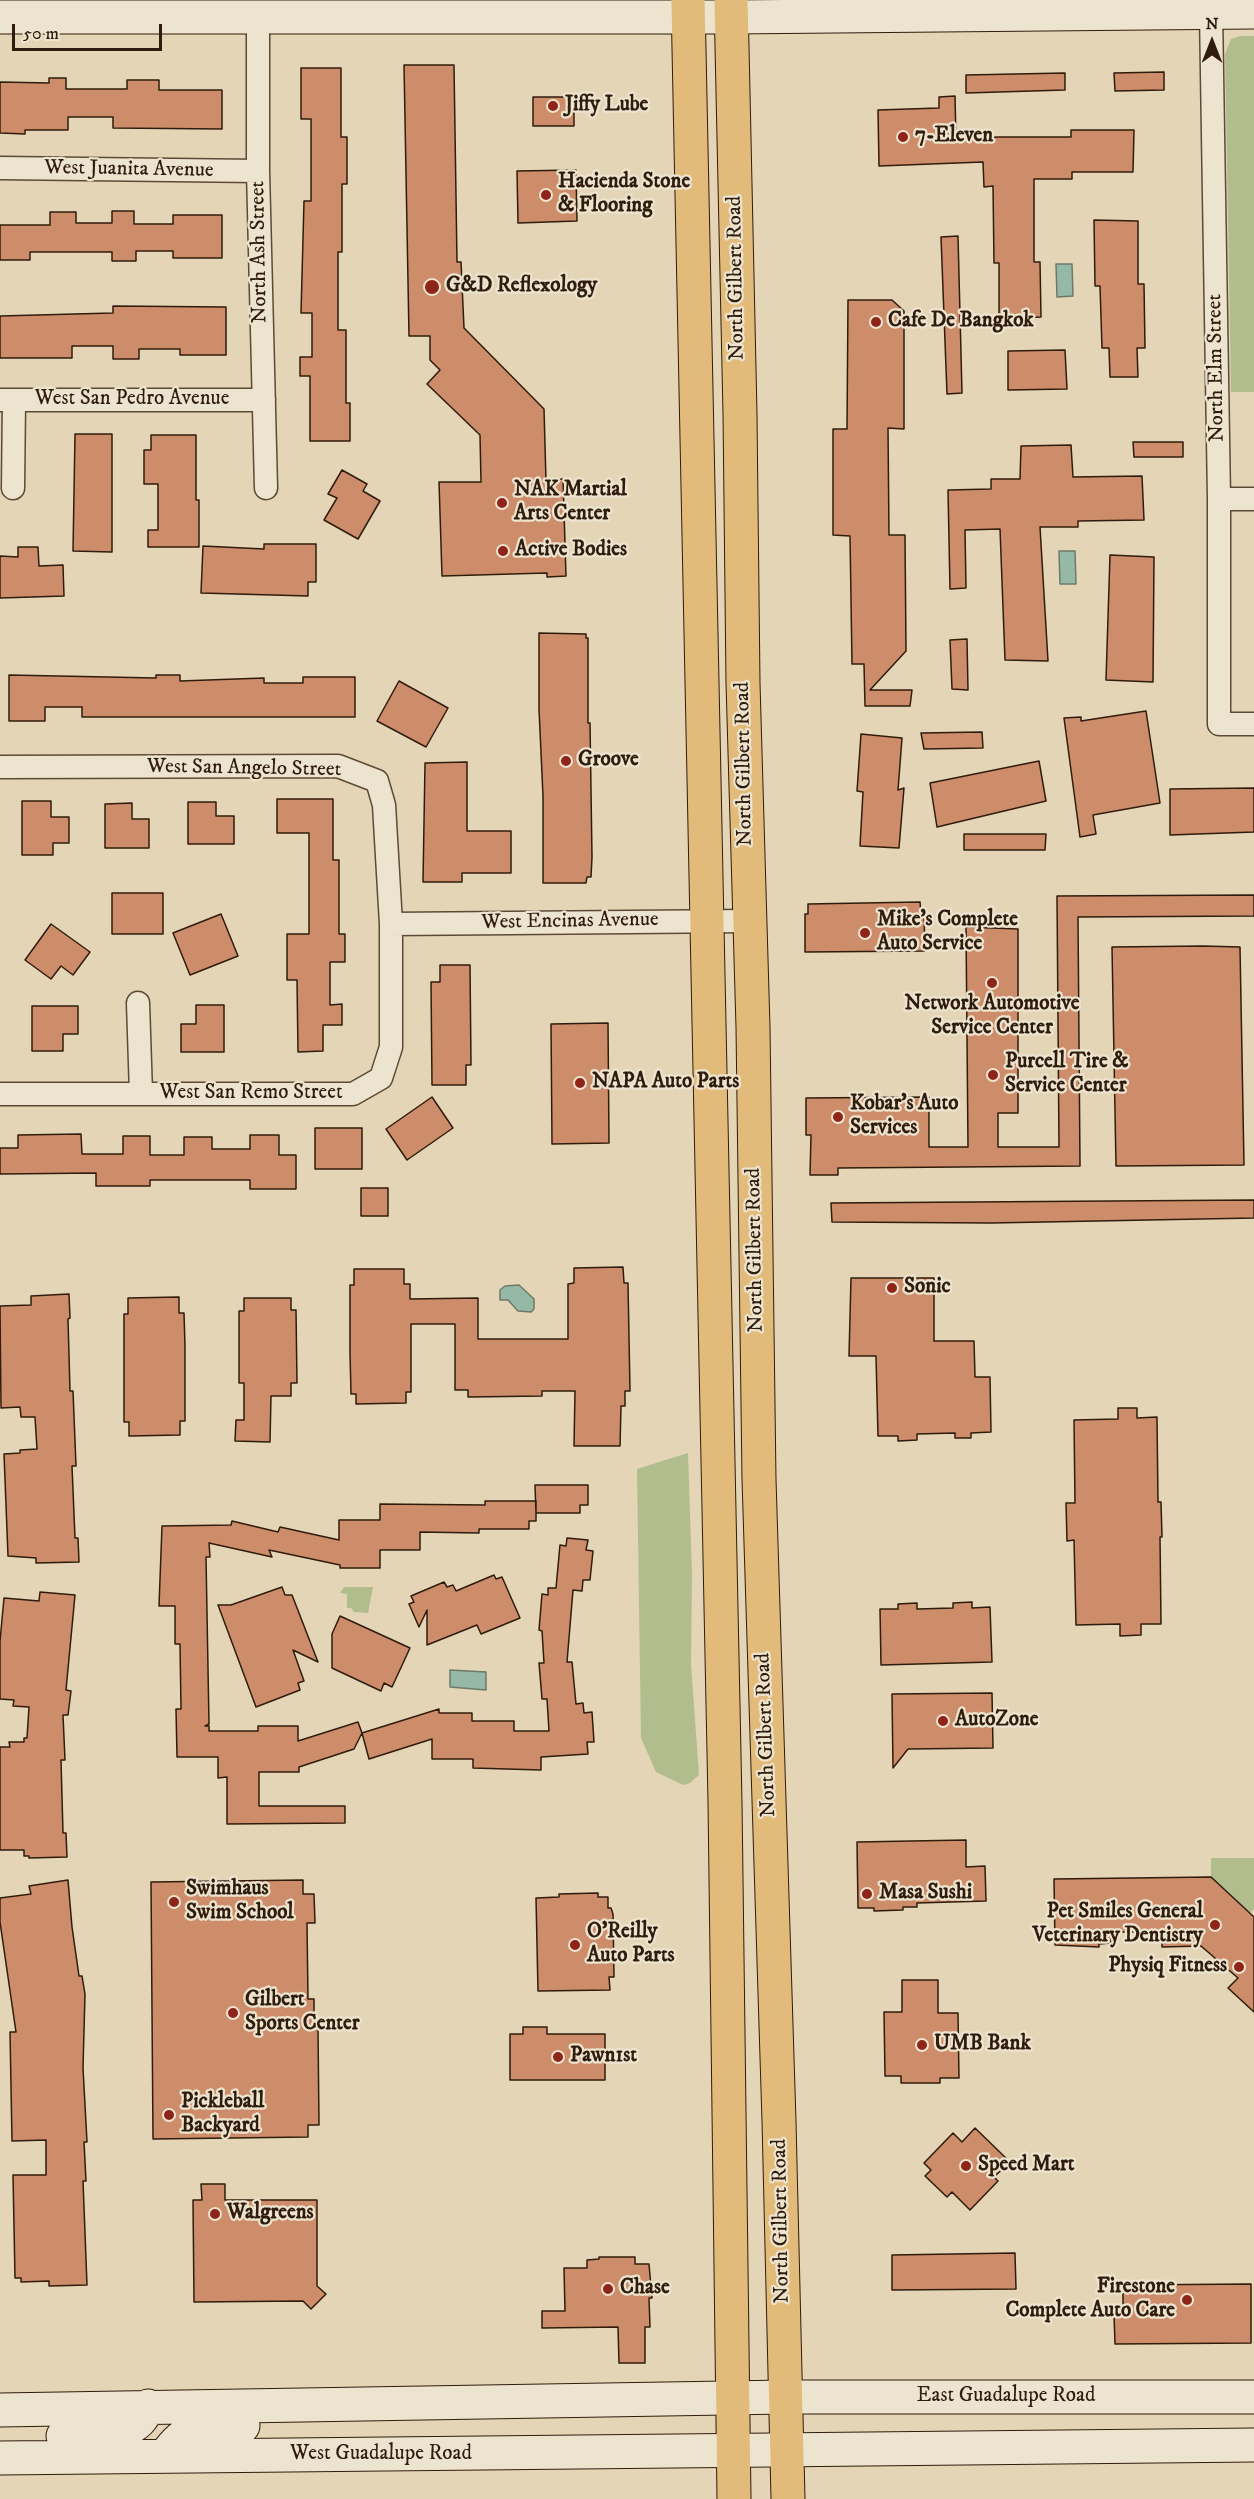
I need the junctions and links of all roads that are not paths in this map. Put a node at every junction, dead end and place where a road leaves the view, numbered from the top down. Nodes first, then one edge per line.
1 (710, 10) edge
2 (1211, 12) junction
3 (1254, 12) edge
4 (258, 16) junction
5 (0, 17) edge
6 (0, 168) edge
7 (258, 171) junction
8 (7, 400) edge
9 (264, 400) junction
10 (14, 488) dead end
11 (266, 488) dead end
12 (1218, 499) junction
13 (1254, 499) edge
14 (743, 683) junction
15 (702, 684) junction
16 (1254, 724) edge
17 (0, 767) edge
18 (708, 921) junction
19 (749, 921) junction
20 (391, 924) junction
21 (138, 1004) dead end
22 (0, 1094) edge
23 (141, 1094) junction
24 (717, 1365) junction
25 (759, 1479) junction
26 (759, 2397) junction
27 (1254, 2397) edge
28 (302, 2404) junction
29 (148, 2406) junction
30 (0, 2410) edge
31 (0, 2445) edge
32 (1254, 2445) edge
33 (761, 2451) junction
34 (165, 2456) junction
35 (0, 2458) edge
36 (734, 2499) edge
37 (788, 2499) edge

1 - 2 main road
1 - 4 main road
1 - 14 main road, North Gilbert Road
1 - 15 main road, North Gilbert Road
2 - 3 main road
2 - 12 street, North Elm Street
4 - 5 main road
4 - 7 street, North Ash Street
6 - 7 street, West Juanita Avenue
7 - 9 street, North Ash Street
8 - 9 street, West San Pedro Avenue
8 - 10 street
9 - 11 street, North Ash Street
12 - 13 street
12 - 16 street, North Elm Street
14 - 15 main road
14 - 19 main road, North Gilbert Road
15 - 18 main road, North Gilbert Road
17 - 20 street, West San Angelo Street
18 - 19 street, West Encinas Avenue
18 - 20 street, West Encinas Avenue
18 - 24 main road, North Gilbert Road
19 - 25 main road, North Gilbert Road
20 - 23 street, West San Remo Street
21 - 23 street, West San Remo Street
22 - 23 street, West San Remo Street
24 - 25 main road
24 - 26 main road, North Gilbert Road
25 - 26 main road, North Gilbert Road
26 - 27 main road, East Guadalupe Road
26 - 28 main road
26 - 33 main road, North Gilbert Road
26 - 33 main road, North Gilbert Road
28 - 29 main road
28 - 34 main road
29 - 30 main road
29 - 31 main road
32 - 33 main road
33 - 34 main road, West Guadalupe Road
33 - 36 main road, North Gilbert Road
33 - 37 main road, North Gilbert Road
34 - 35 main road, West Guadalupe Road

